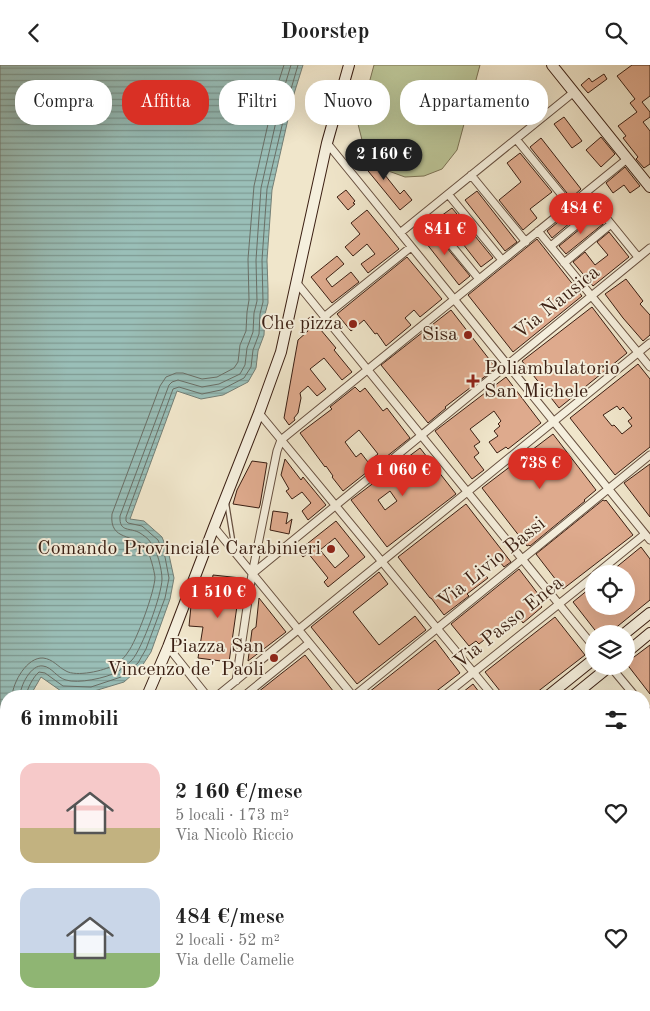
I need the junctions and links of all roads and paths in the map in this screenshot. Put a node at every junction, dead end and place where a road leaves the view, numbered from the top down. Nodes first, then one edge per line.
1 (349, 65) edge
2 (552, 65) edge
3 (574, 92) junction
4 (516, 139) junction
5 (327, 143) junction
6 (628, 159) junction
7 (471, 175) junction
8 (650, 187) edge
9 (586, 193) junction
10 (448, 194) junction
11 (570, 205) junction
12 (598, 207) junction
13 (425, 213) junction
14 (612, 224) junction
15 (538, 231) junction
16 (400, 233) junction
17 (526, 241) junction
18 (551, 246) junction
19 (412, 247) junction
20 (650, 248) edge
21 (638, 257) junction
22 (502, 260) junction
23 (564, 263) junction
24 (479, 279) junction
25 (296, 282) junction
26 (592, 296) junction
27 (454, 299) junction
28 (324, 317) junction
29 (650, 343) edge
30 (638, 353) junction
31 (507, 365) junction
32 (650, 367) edge
33 (368, 370) junction
34 (259, 413) junction
35 (554, 422) junction
36 (421, 435) junction
37 (281, 440) junction
38 (650, 455) edge
39 (608, 489) junction
40 (467, 492) junction
41 (225, 498) junction
42 (336, 506) junction
43 (214, 527) junction
44 (648, 537) edge
45 (236, 554) junction
46 (522, 559) junction
47 (382, 562) junction
48 (609, 565) edge
49 (252, 574) junction
50 (585, 583) edge
51 (559, 604) junction
52 (650, 613) edge
53 (635, 625) edge
54 (437, 629) junction
55 (298, 630) junction
56 (650, 633) edge
57 (585, 636) edge
58 (309, 643) junction
59 (635, 646) edge
60 (168, 647) junction
61 (585, 666) edge
62 (473, 673) junction
63 (599, 675) edge
64 (618, 675) edge
65 (236, 681) junction
66 (150, 690) edge
67 (202, 690) edge
68 (225, 690) edge
69 (251, 690) edge
70 (349, 690) edge
71 (361, 690) edge
72 (452, 690) edge
73 (488, 690) edge
74 (555, 690) edge
75 (580, 690) edge
76 (630, 690) edge

1 - 5 main road
2 - 3 main road
3 - 4 street
3 - 6 main road
4 - 7 street
4 - 11 street
5 - 16 street
5 - 25 main road
6 - 8 main road
6 - 9 street
7 - 10 street
7 - 17 street
9 - 11 street
9 - 12 street
10 - 13 street
10 - 22 street
11 - 15 street
12 - 14 street
12 - 18 street
13 - 16 street
13 - 24 street
14 - 21 street
14 - 23 street
15 - 17 street
15 - 18 street
16 - 19 street
17 - 22 street
18 - 23 street
19 - 27 street
19 - 28 street
20 - 21 street, Via Nausica
21 - 26 street, Via Nausica
22 - 24 street
23 - 26 street
24 - 27 street
25 - 28 street
25 - 34 main road
26 - 30 street
26 - 31 street, Via Nausica
27 - 31 street
27 - 33 street
28 - 33 street
29 - 30 street
30 - 32 street
30 - 35 street
31 - 35 street
31 - 36 street, Via Nausica
33 - 36 street
33 - 37 street
34 - 37 street
34 - 41 main road
35 - 39 street
35 - 40 street
36 - 40 street
36 - 42 street, Via Nausica
37 - 42 street
37 - 49 street
38 - 39 street, Via Livio Bassi
39 - 44 street
39 - 46 street, Via Livio Bassi
40 - 46 street
40 - 47 street
41 - 43 main road
41 - 45 lane
42 - 47 street
42 - 49 street, Via Nausica
43 - 45 street
43 - 60 main road
44 - 48 street, Via Passo Enea
45 - 49 street
46 - 51 street
46 - 54 street, Via Livio Bassi
47 - 54 street
47 - 55 street
49 - 55 street
49 - 65 street
50 - 51 street, Via Passo Enea
51 - 57 street
51 - 62 street, Via Passo Enea
52 - 53 main road
54 - 62 street
54 - 71 street, Via Livio Bassi
55 - 58 street
55 - 65 street
56 - 59 main road
58 - 69 street
58 - 70 street
60 - 66 main road
60 - 67 street
61 - 74 main road
62 - 72 street, Via Passo Enea
62 - 73 street
63 - 75 main road
64 - 76 street
65 - 68 street

